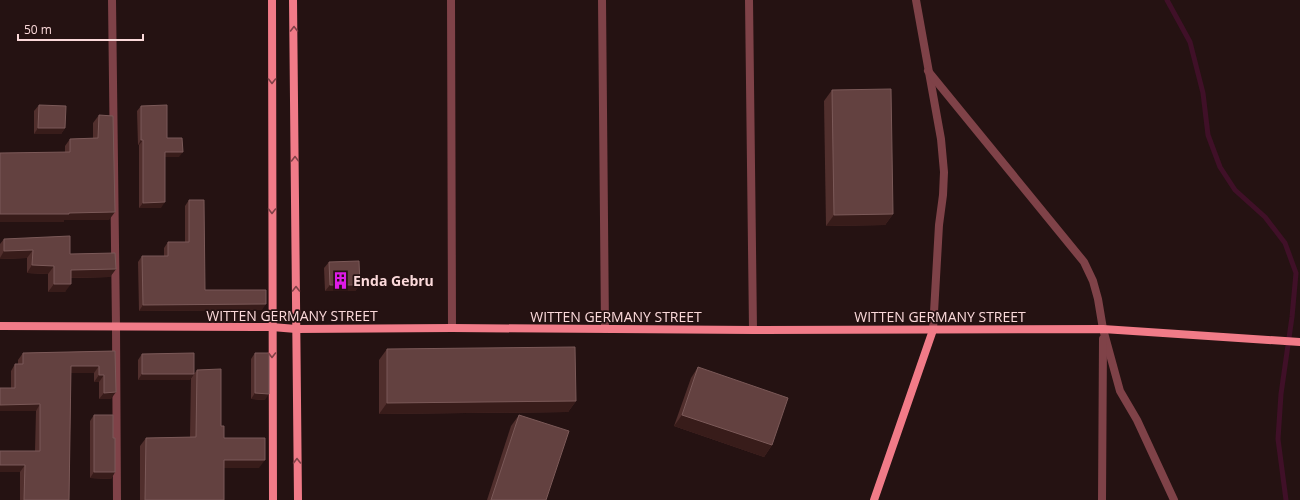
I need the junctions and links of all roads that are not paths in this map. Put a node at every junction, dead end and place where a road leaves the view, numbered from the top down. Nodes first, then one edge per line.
1 (112, 0) edge
2 (272, 0) edge
3 (293, 0) edge
4 (451, 0) edge
5 (602, 0) edge
6 (750, 0) edge
7 (916, 0) edge
8 (928, 71) junction
9 (0, 326) edge
10 (116, 327) junction
11 (272, 327) junction
12 (452, 328) junction
13 (1103, 328) junction
14 (296, 329) junction
15 (605, 329) junction
16 (753, 330) junction
17 (933, 330) junction
18 (1300, 342) edge
19 (117, 500) edge
20 (273, 500) edge
21 (298, 500) edge
22 (874, 500) edge
23 (1102, 500) edge
24 (1174, 500) edge

1 - 10 street
2 -> 11 street
14 -> 3 street
4 - 12 street
5 - 15 street
6 - 16 street
7 - 8 street
8 - 13 street
8 - 17 street
9 - 10 street, WITTEN GERMANY STREET
10 - 11 street, WITTEN GERMANY STREET
10 - 19 street
11 - 14 street, WITTEN GERMANY STREET
11 -> 20 street
12 - 14 street, WITTEN GERMANY STREET
12 - 15 street, WITTEN GERMANY STREET
13 - 17 street, WITTEN GERMANY STREET
13 - 18 street, WITTEN GERMANY STREET
13 - 23 street
13 - 24 street
21 -> 14 street
15 - 16 street, WITTEN GERMANY STREET
16 - 17 street, WITTEN GERMANY STREET
17 - 22 street

